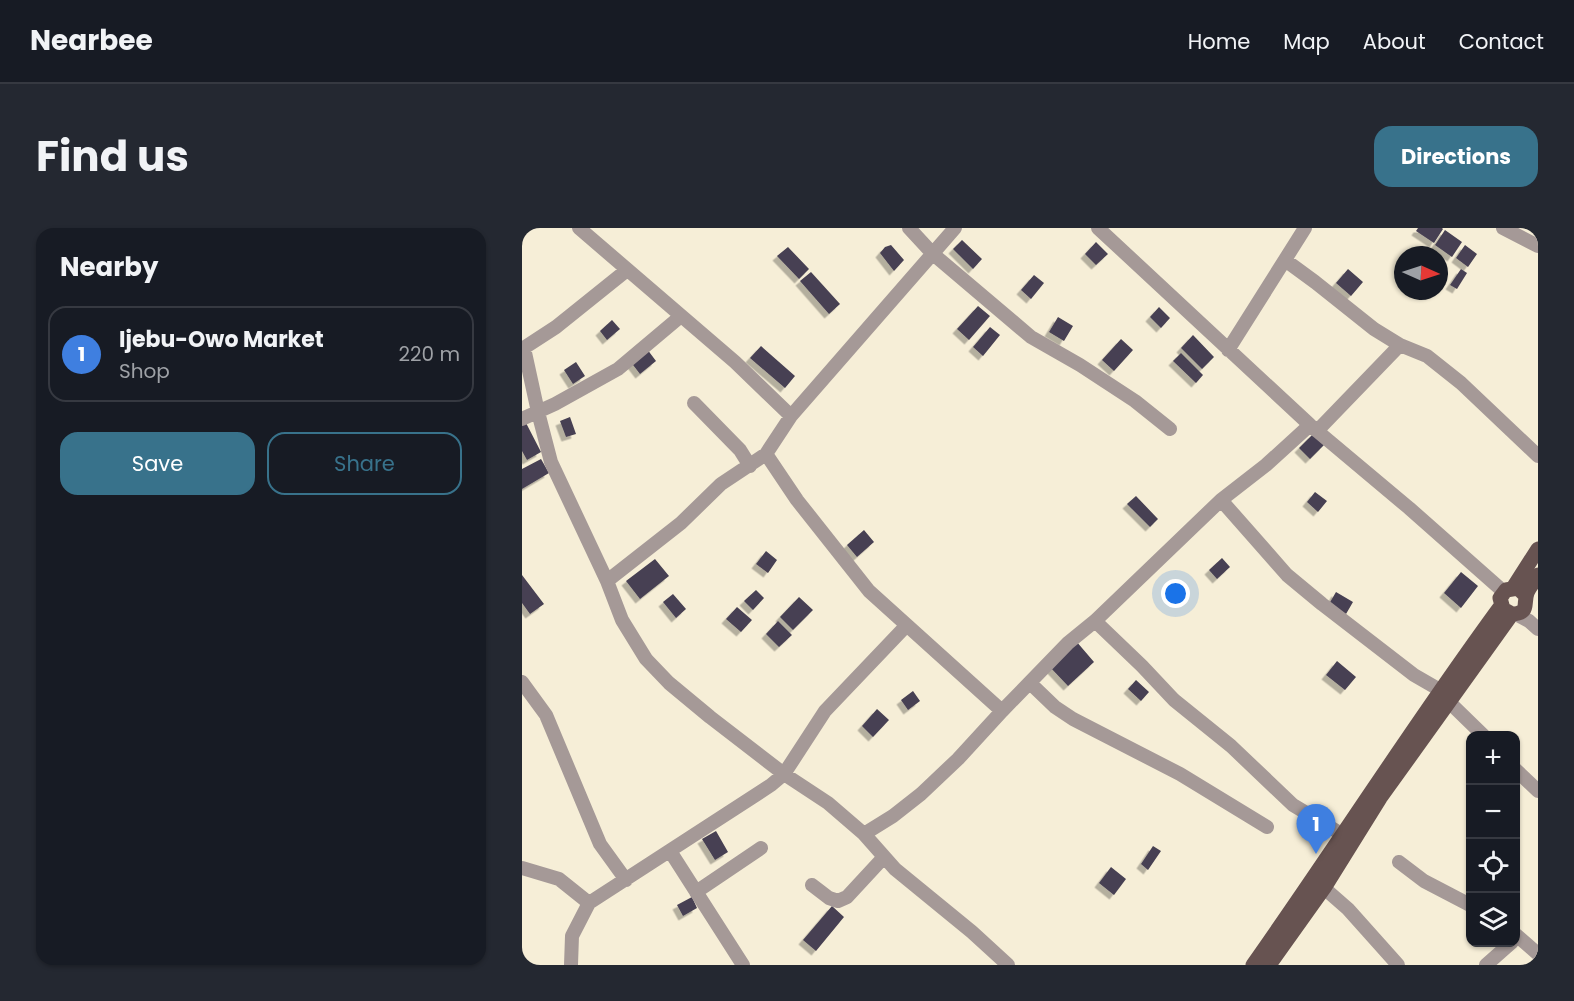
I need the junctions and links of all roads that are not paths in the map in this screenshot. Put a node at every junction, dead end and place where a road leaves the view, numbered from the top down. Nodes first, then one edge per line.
1 (579, 228) edge
2 (909, 228) edge
3 (955, 228) edge
4 (1098, 228) edge
5 (1305, 228) edge
6 (1503, 228) edge
7 (1538, 246) edge
8 (933, 254) junction
9 (1285, 260) junction
10 (627, 270) junction
11 (681, 316) junction
12 (1401, 345) junction
13 (523, 348) edge
14 (1228, 350) junction
15 (694, 403) dead end
16 (538, 412) junction
17 (790, 416) junction
18 (522, 419) edge
19 (1313, 428) junction
20 (1170, 429) dead end
21 (766, 454) junction
22 (1538, 456) edge
23 (750, 466) junction
24 (1221, 500) junction
25 (1538, 549) edge
26 (1538, 575) edge
27 (607, 581) junction
28 (1518, 608) edge
29 (1095, 621) junction
30 (906, 626) junction
31 (522, 682) edge
32 (1030, 683) junction
33 (1444, 696) junction
34 (1002, 711) junction
35 (1480, 731) edge
36 (784, 774) junction
37 (1520, 774) edge
38 (1538, 791) edge
39 (1267, 826) dead end
40 (864, 834) junction
41 (1343, 835) junction
42 (761, 848) dead end
43 (670, 851) junction
44 (884, 857) junction
45 (1399, 862) dead end
46 (522, 868) edge
47 (626, 880) junction
48 (812, 885) dead end
49 (1324, 888) junction
50 (696, 892) junction
51 (1466, 902) edge
52 (589, 903) junction
53 (1520, 941) edge
54 (1505, 947) edge
55 (1538, 954) edge
56 (571, 965) edge
57 (743, 965) edge
58 (1008, 965) edge
59 (1253, 965) edge
60 (1269, 965) edge
61 (1398, 965) edge
62 (1486, 965) edge

1 - 10 street
2 - 8 street
3 - 8 street
4 - 14 street
5 - 9 street
6 - 7 street
8 - 17 street
8 - 20 street
9 - 12 street
9 - 14 street
10 - 11 street
10 - 13 street
11 - 16 street
11 - 17 street
12 - 19 street
12 - 22 street
13 - 16 street
14 - 19 street
15 - 23 street
16 - 18 street
16 - 27 street
17 - 21 street
19 - 24 street
19 - 28 street
21 - 23 street
21 - 30 street
23 - 27 street
24 - 29 street
24 - 33 street
25 - 28 main road
26 - 28 main road
27 - 36 street
28 - 33 main road
29 - 32 street
29 - 41 street
30 - 34 street
30 - 36 street
31 - 47 street
32 - 34 street
32 - 39 street
33 - 35 street
33 - 41 main road
33 - 49 main road
34 - 40 street
36 - 40 street
36 - 43 street
37 - 38 street
40 - 44 street
41 - 59 main road
42 - 50 street
43 - 47 street
43 - 50 street
44 - 48 street
44 - 58 street
45 - 51 street
46 - 52 street
47 - 52 street
49 - 60 main road
49 - 61 street
50 - 57 street
52 - 56 street
53 - 55 street
54 - 62 street

